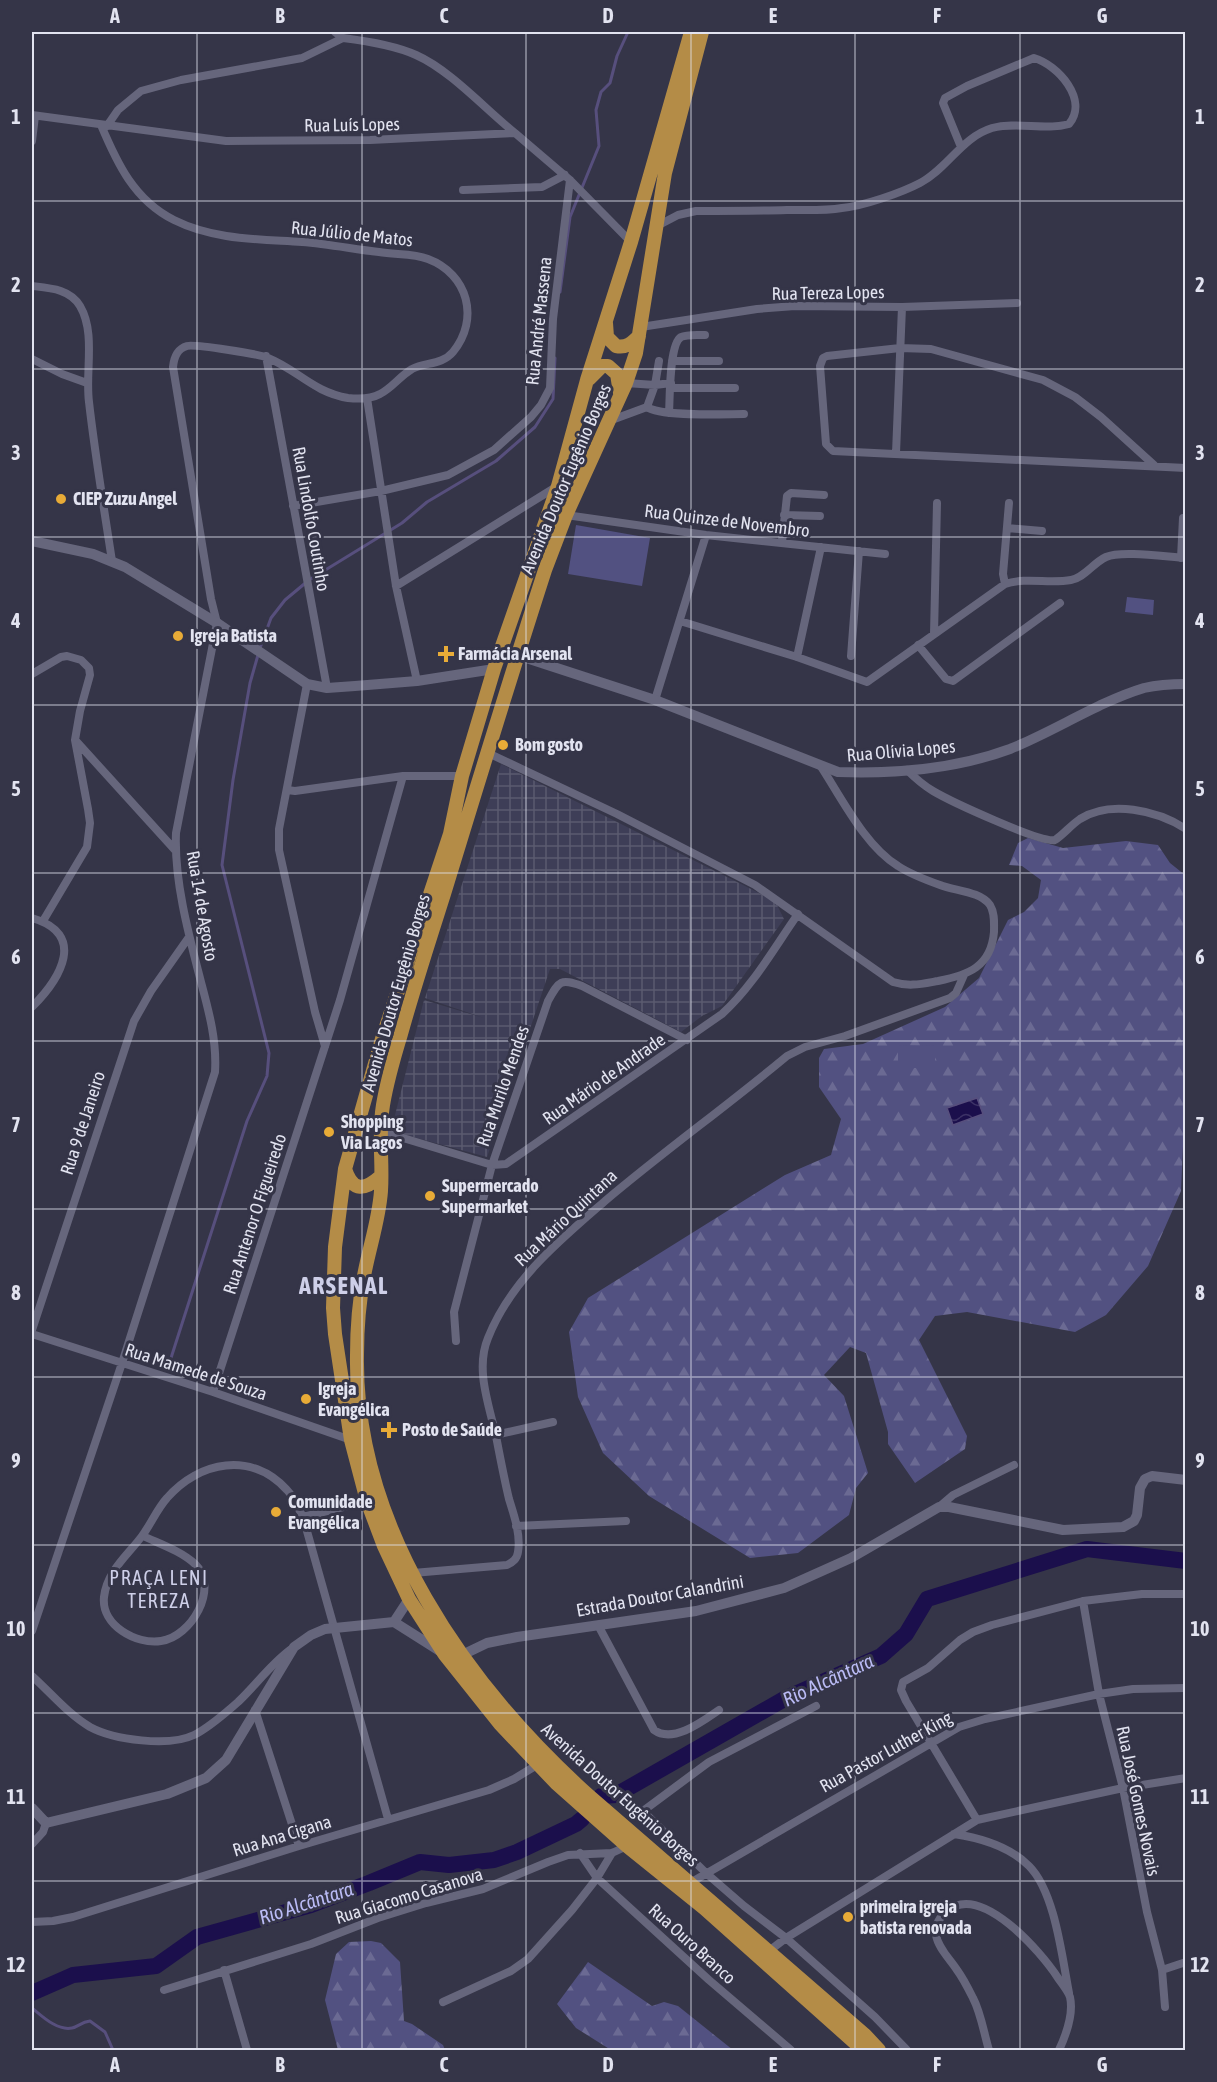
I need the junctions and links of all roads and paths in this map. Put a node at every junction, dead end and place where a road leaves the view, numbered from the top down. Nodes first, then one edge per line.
1 (335, 32) edge
2 (702, 32) edge
3 (686, 35) edge
4 (343, 38) junction
5 (33, 116) edge
6 (104, 125) junction
7 (515, 133) junction
8 (32, 141) edge
9 (961, 147) junction
10 (567, 178) junction
11 (463, 190) dead end
12 (656, 226) junction
13 (631, 242) junction
14 (32, 286) edge
15 (1017, 303) dead end
16 (902, 307) junction
17 (605, 321) junction
18 (640, 331) junction
19 (705, 335) dead end
20 (900, 348) junction
21 (266, 356) junction
22 (32, 359) edge
23 (659, 361) dead end
24 (672, 361) junction
25 (719, 361) dead end
26 (587, 380) junction
27 (87, 383) junction
28 (655, 385) junction
29 (671, 385) junction
30 (735, 388) dead end
31 (623, 389) junction
32 (367, 398) junction
33 (647, 407) junction
34 (669, 413) junction
35 (744, 414) dead end
36 (608, 421) junction
37 (896, 453) junction
38 (1154, 465) junction
39 (1185, 468) edge
40 (558, 486) junction
41 (381, 491) junction
42 (824, 495) dead end
43 (937, 503) dead end
44 (1009, 503) dead end
45 (293, 506) junction
46 (566, 515) junction
47 (784, 515) junction
48 (820, 516) dead end
49 (1183, 518) dead end
50 (1007, 528) junction
51 (1042, 531) dead end
52 (706, 535) junction
53 (32, 541) edge
54 (782, 542) junction
55 (821, 547) junction
56 (859, 551) junction
57 (885, 554) dead end
58 (1183, 558) edge
59 (112, 561) junction
60 (1005, 584) junction
61 (396, 586) junction
62 (1060, 603) dead end
63 (680, 621) junction
64 (217, 623) junction
65 (934, 634) junction
66 (918, 645) junction
67 (517, 656) junction
68 (851, 656) dead end
69 (797, 657) junction
70 (494, 669) junction
71 (32, 674) edge
72 (417, 681) junction
73 (307, 684) junction
74 (1185, 684) edge
75 (327, 688) junction
76 (655, 700) junction
77 (75, 740) junction
78 (488, 753) junction
79 (820, 765) junction
80 (907, 770) junction
81 (462, 776) junction
82 (403, 777) junction
83 (287, 790) junction
84 (1185, 829) edge
85 (176, 849) junction
86 (798, 914) junction
87 (32, 918) edge
88 (43, 921) junction
89 (189, 937) junction
90 (964, 975) junction
91 (32, 1007) edge
92 (687, 1040) junction
93 (325, 1046) junction
94 (380, 1131) junction
95 (492, 1165) junction
96 (345, 1169) junction
97 (381, 1176) junction
98 (32, 1332) edge
99 (456, 1341) dead end
100 (122, 1363) junction
101 (213, 1392) junction
102 (553, 1422) dead end
103 (495, 1436) junction
104 (351, 1440) junction
105 (1014, 1465) dead end
106 (1185, 1480) edge
107 (367, 1501) junction
108 (939, 1507) junction
109 (303, 1517) junction
110 (626, 1521) dead end
111 (516, 1526) junction
112 (143, 1536) junction
113 (413, 1573) junction
114 (1185, 1593) edge
115 (409, 1599) junction
116 (1083, 1601) junction
117 (394, 1622) junction
118 (598, 1625) junction
119 (333, 1629) junction
120 (32, 1630) edge
121 (294, 1647) junction
122 (445, 1654) junction
123 (462, 1655) junction
124 (32, 1676) edge
125 (1185, 1688) edge
126 (1098, 1694) junction
127 (816, 1706) dead end
128 (255, 1710) junction
129 (719, 1710) dead end
130 (931, 1743) junction
131 (537, 1765) junction
132 (1185, 1778) edge
133 (560, 1779) junction
134 (1123, 1788) junction
135 (32, 1808) edge
136 (388, 1819) junction
137 (977, 1820) junction
138 (46, 1823) junction
139 (616, 1828) junction
140 (954, 1834) junction
141 (32, 1844) edge
142 (299, 1846) junction
143 (627, 1846) junction
144 (580, 1853) junction
145 (612, 1853) junction
146 (706, 1873) junction
147 (597, 1878) junction
148 (690, 1883) junction
149 (32, 1922) edge
150 (786, 1938) junction
151 (769, 1951) junction
152 (1185, 1962) edge
153 (224, 1970) junction
154 (1162, 1970) junction
155 (164, 1990) dead end
156 (1070, 1996) junction
157 (442, 2002) dead end
158 (1165, 2007) dead end
159 (875, 2017) junction
160 (865, 2035) junction
161 (247, 2050) edge
162 (791, 2050) edge
163 (863, 2050) edge
164 (879, 2050) edge
165 (908, 2050) edge
166 (989, 2050) edge
167 (1059, 2050) edge

1 - 4 street
2 - 12 highway, Avenida Doutor Eugênio Borges
3 - 13 highway, Avenida Doutor Eugênio Borges
4 - 6 street
4 - 7 street
5 - 6 street, Rua Luís Lopes
5 - 8 street
6 - 7 street, Rua Luís Lopes
6 - 32 street, Rua Júlio de Matos
7 - 10 street
9 - 9 street
9 - 12 street
10 - 11 street
10 - 13 street
10 - 41 street, Rua André Massena
12 - 18 highway, Avenida Doutor Eugênio Borges
13 - 17 highway, Avenida Doutor Eugênio Borges
14 - 27 street
15 - 16 street, Rua Tereza Lopes
16 - 18 street, Rua Tereza Lopes
16 - 20 street
17 - 18 highway
17 - 26 highway, Avenida Doutor Eugênio Borges
18 - 31 highway, Avenida Doutor Eugênio Borges
19 - 24 street
20 - 37 street
20 - 37 street
20 - 38 street
21 - 32 street
21 - 45 street, Rua Lindolfo Coutinho
21 - 64 street, Rua 14 de Agosto
22 - 27 street
23 - 28 street
24 - 25 street
24 - 29 street
26 - 31 highway
26 - 40 highway, Avenida Doutor Eugênio Borges
27 - 59 street
28 - 29 street
28 - 31 street
28 - 33 street
29 - 30 street
29 - 34 street
31 - 36 highway, Avenida Doutor Eugênio Borges
32 - 41 street
33 - 34 street
33 - 36 street
34 - 35 street
36 - 46 highway, Avenida Doutor Eugênio Borges
37 - 38 street
38 - 39 street
40 - 61 street
40 - 70 highway, Avenida Doutor Eugênio Borges
41 - 45 street, Rua André Massena
41 - 61 street
42 - 47 street
43 - 65 street
44 - 50 street
45 - 75 street, Rua Lindolfo Coutinho
46 - 52 street, Rua Quinze de Novembro
46 - 67 highway, Avenida Doutor Eugênio Borges
47 - 48 street
47 - 54 street
49 - 58 street
50 - 51 street
50 - 60 street
52 - 54 street, Rua Quinze de Novembro
52 - 63 street
53 - 59 street
54 - 55 street, Rua Quinze de Novembro
55 - 56 street, Rua Quinze de Novembro
55 - 69 street
56 - 57 street, Rua Quinze de Novembro
56 - 68 street
58 - 60 street
59 - 64 street
60 - 65 street
61 - 72 street
62 - 66 street
63 - 69 street
63 - 76 street
64 - 73 street
64 - 85 street, Rua 14 de Agosto
65 - 66 street
66 - 69 street
67 - 76 street, Rua Olívia Lopes
67 - 78 highway, Avenida Doutor Eugênio Borges
70 - 72 street
70 - 81 highway, Avenida Doutor Eugênio Borges
71 - 77 street
72 - 75 street
73 - 75 street
73 - 83 street
74 - 80 street, Rua Olívia Lopes
76 - 79 street, Rua Olívia Lopes
77 - 85 street
77 - 88 street
78 - 86 street
78 - 94 highway, Avenida Doutor Eugênio Borges
79 - 80 street, Rua Olívia Lopes
79 - 90 street
80 - 84 street
81 - 82 street
81 - 96 highway, Avenida Doutor Eugênio Borges
82 - 83 street
82 - 93 street, Rua Antenor O Figueiredo
83 - 93 street
85 - 89 street, Rua 14 de Agosto
86 - 90 street
86 - 92 street, Rua Mário de Andrade
87 - 88 street
88 - 91 street
89 - 98 street, Rua 9 de Janeiro
89 - 100 street, Rua 14 de Agosto
90 - 103 street, Rua Mário Quintana
92 - 95 street, Rua Mário de Andrade
92 - 95 street, Rua Murilo Mendes
93 - 101 street, Rua Antenor O Figueiredo
94 - 95 street
94 - 97 highway, Avenida Doutor Eugênio Borges
95 - 99 street, Rua Murilo Mendes
96 - 97 highway
96 - 104 highway, Avenida Doutor Eugênio Borges
97 - 113 highway, Avenida Doutor Eugênio Borges
98 - 100 street, Rua Mamede de Souza
100 - 101 street, Rua Mamede de Souza
100 - 120 street, Rua 14 de Agosto
101 - 104 street, Rua Mamede de Souza
102 - 103 street
103 - 111 street, Rua Mário Quintana
104 - 107 highway, Avenida Doutor Eugênio Borges
105 - 108 street, Estrada Doutor Calandrini
106 - 108 street
107 - 109 street
107 - 115 highway, Avenida Doutor Eugênio Borges
108 - 118 street, Estrada Doutor Calandrini
109 - 112 street
109 - 119 street
110 - 111 street
111 - 113 street, Rua Mário Quintana
112 - 112 street
113 - 123 highway, Avenida Doutor Eugênio Borges
114 - 116 street
115 - 117 street
115 - 122 highway, Avenida Doutor Eugênio Borges
116 - 126 street, Rua José Gomes Novais
116 - 130 street
117 - 119 street
117 - 122 street
118 - 123 street, Estrada Doutor Calandrini
118 - 129 street
119 - 121 street
119 - 136 street
121 - 124 street
121 - 128 street
122 - 131 highway, Avenida Doutor Eugênio Borges
123 - 133 highway, Avenida Doutor Eugênio Borges
125 - 126 street, Rua Pastor Luther King
126 - 130 street, Rua Pastor Luther King
126 - 134 street, Rua José Gomes Novais
127 - 146 street
128 - 138 street
128 - 142 street
130 - 137 street
130 - 146 street, Rua Pastor Luther King
131 - 133 highway, Avenida Doutor Eugênio Borges
131 - 136 street, Rua Ana Cigana
132 - 134 street
133 - 139 highway, Avenida Doutor Eugênio Borges
134 - 137 street
134 - 154 street, Rua José Gomes Novais
135 - 138 street
136 - 142 street, Rua Ana Cigana
137 - 140 street
138 - 141 street
139 - 143 highway, Avenida Doutor Eugênio Borges
139 - 148 highway, Avenida Doutor Eugênio Borges
140 - 150 street
140 - 156 street
142 - 149 street, Rua Ana Cigana
143 - 145 street, Rua Giacomo Casanova
143 - 163 highway, Avenida Doutor Eugênio Borges
144 - 145 street, Rua Giacomo Casanova
144 - 147 street, Rua Ouro Branco
144 - 153 street, Rua Giacomo Casanova
145 - 147 street
146 - 148 street, Rua Pastor Luther King
146 - 150 street
147 - 157 street
147 - 162 street, Rua Ouro Branco
148 - 151 highway, Avenida Doutor Eugênio Borges
150 - 151 street
150 - 159 street
151 - 160 highway, Avenida Doutor Eugênio Borges
152 - 154 street
153 - 155 street, Rua Giacomo Casanova
153 - 161 street
154 - 158 street, Rua José Gomes Novais
156 - 166 street
156 - 167 street
159 - 160 street
159 - 165 street
160 - 164 highway, Avenida Doutor Eugênio Borges

